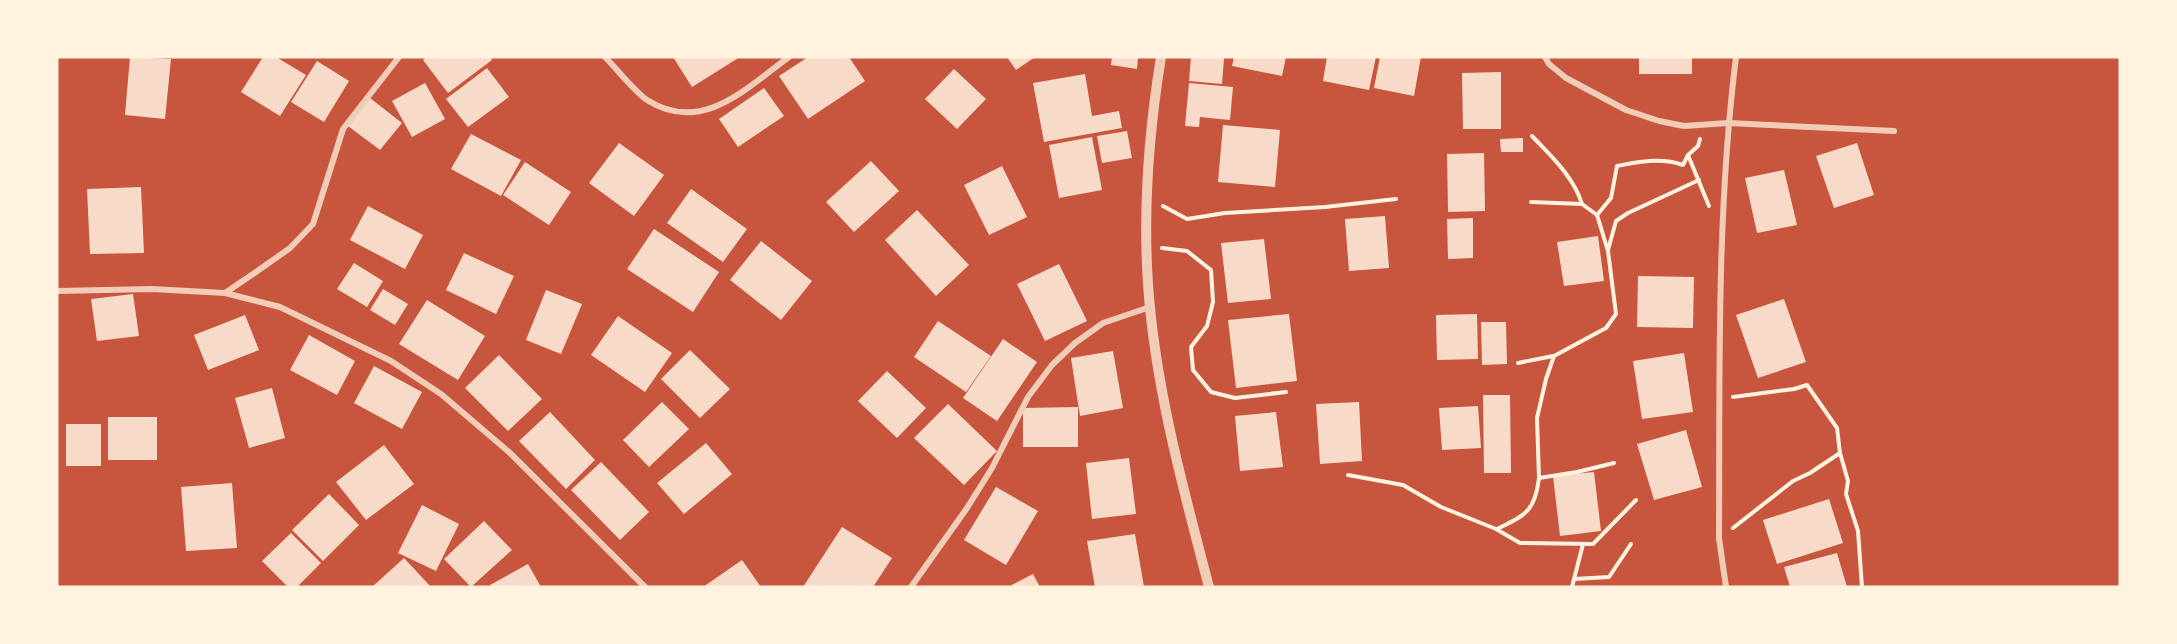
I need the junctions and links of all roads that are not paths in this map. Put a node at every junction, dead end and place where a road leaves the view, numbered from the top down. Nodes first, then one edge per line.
1 (399, 57) edge
2 (605, 57) edge
3 (789, 57) edge
4 (1161, 57) edge
5 (1545, 57) edge
6 (1736, 57) edge
7 (1728, 123) junction
8 (1894, 131) dead end
9 (57, 291) edge
10 (225, 293) junction
11 (1150, 307) junction
12 (645, 587) edge
13 (911, 587) edge
14 (1209, 587) edge
15 (1726, 587) edge

1 - 10 street
2 - 3 street
4 - 11 street
5 - 7 street
6 - 7 street
7 - 8 street
7 - 15 street
9 - 10 street
10 - 12 street
11 - 13 street
11 - 14 street

